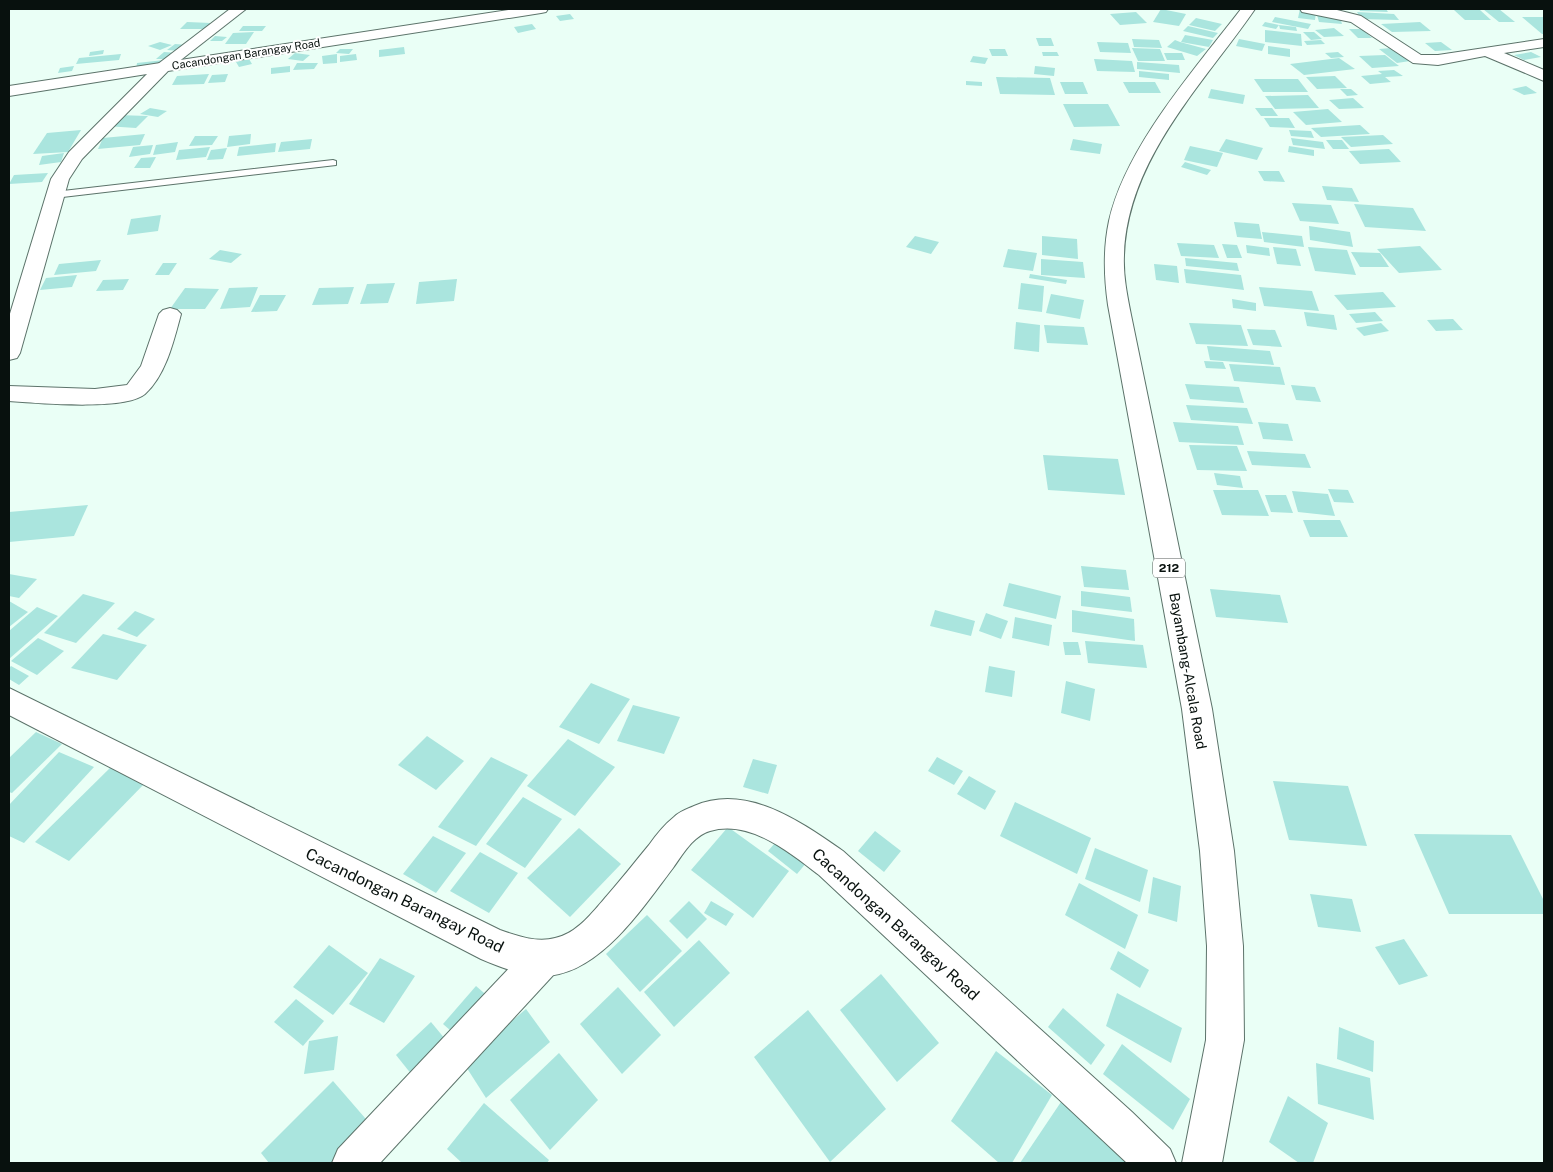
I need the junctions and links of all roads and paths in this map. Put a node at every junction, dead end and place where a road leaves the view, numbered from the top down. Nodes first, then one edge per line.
1 (239, 9) edge
2 (541, 9) edge
3 (1248, 9) edge
4 (1307, 9) edge
5 (1544, 43) edge
6 (1487, 51) junction
7 (163, 67) junction
8 (1544, 76) edge
9 (9, 91) edge
10 (333, 163) dead end
11 (54, 196) junction
12 (170, 314) dead end
13 (9, 353) edge
14 (9, 394) edge
15 (9, 701) edge
16 (544, 958) junction
17 (352, 1163) edge
18 (1156, 1163) edge
19 (1202, 1163) edge

1 - 7 street
2 - 7 street, Cacandongan Barangay Road
3 - 19 street, Bayambang-Alcala Road / 212
4 - 6 street
5 - 6 street
6 - 8 street
7 - 9 street
7 - 11 street, Cacandongan Barangay Road
10 - 11 lane
11 - 13 street, Cacandongan Barangay Road
12 - 14 street
15 - 16 street, Cacandongan Barangay Road
16 - 17 street
16 - 18 street, Cacandongan Barangay Road

